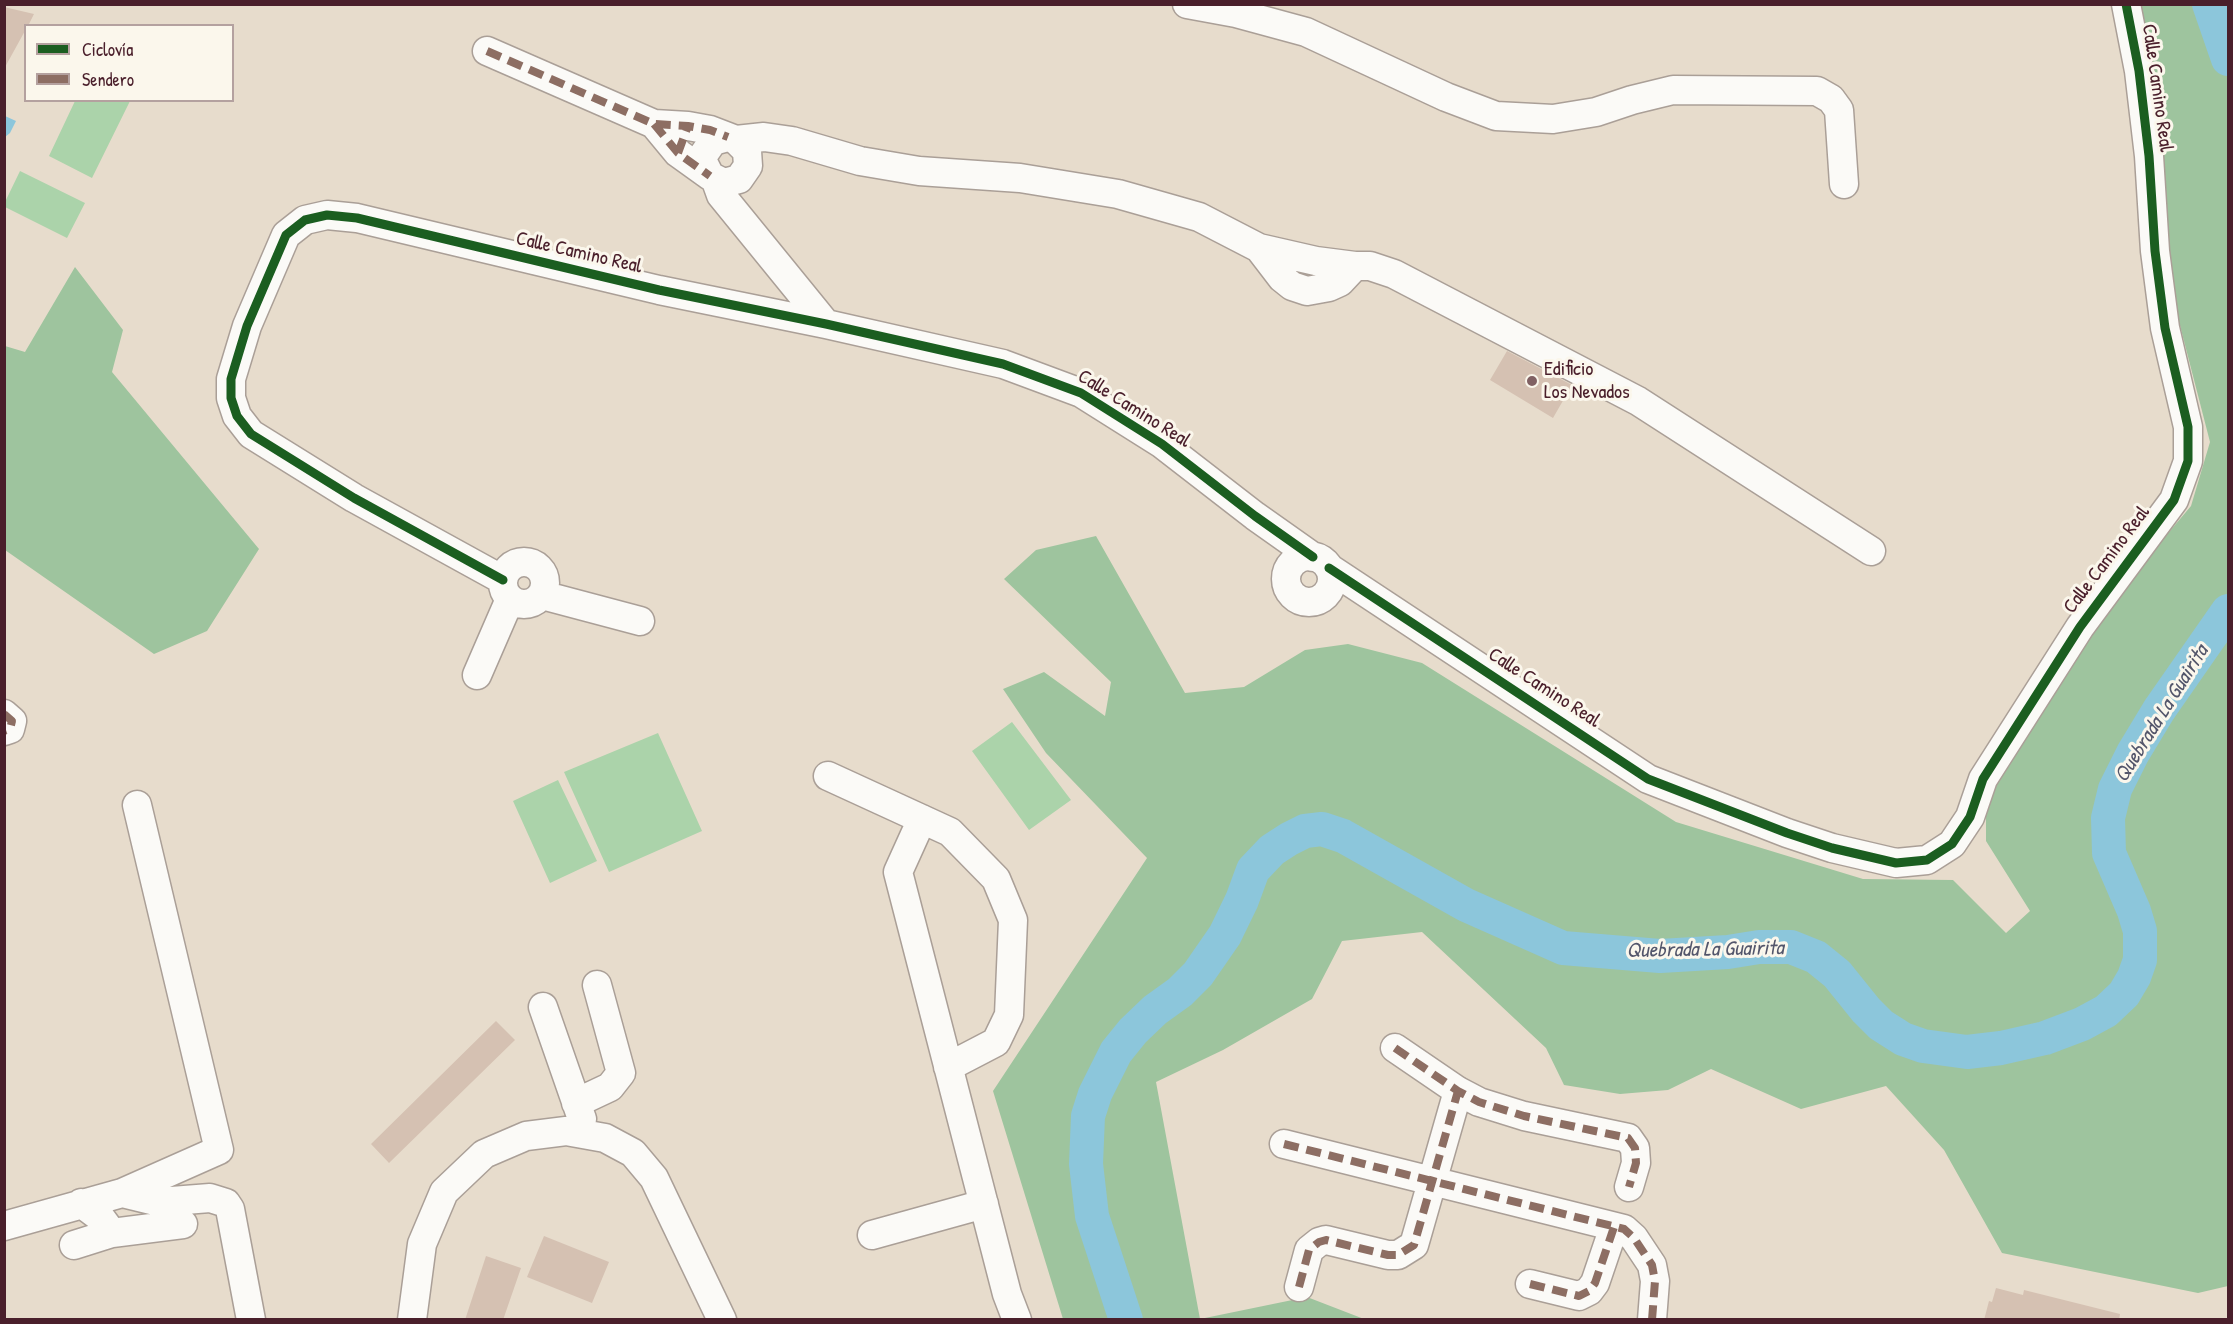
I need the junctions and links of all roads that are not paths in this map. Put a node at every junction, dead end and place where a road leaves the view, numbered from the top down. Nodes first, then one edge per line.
1 (1187, 4) edge
2 (2126, 4) edge
3 (487, 51) dead end
4 (654, 124) junction
5 (688, 126) junction
6 (732, 139) junction
7 (792, 141) junction
8 (678, 153) junction
9 (747, 170) junction
10 (713, 179) junction
11 (1844, 184) dead end
12 (743, 222) junction
13 (826, 324) junction
14 (1255, 516) junction
15 (1871, 551) dead end
16 (1321, 562) junction
17 (506, 590) junction
18 (1289, 590) junction
19 (542, 595) junction
20 (1315, 602) junction
21 (1385, 606) junction
22 (640, 621) dead end
23 (477, 675) dead end
24 (4, 714) edge
25 (4, 731) edge
26 (828, 776) dead end
27 (138, 805) dead end
28 (922, 819) junction
29 (597, 985) dead end
30 (543, 1007) dead end
31 (1395, 1048) dead end
32 (948, 1067) junction
33 (1458, 1091) junction
34 (576, 1102) junction
35 (586, 1135) junction
36 (1284, 1144) dead end
37 (1432, 1181) junction
38 (1629, 1187) dead end
39 (122, 1193) junction
40 (81, 1203) junction
41 (984, 1204) junction
42 (183, 1224) dead end
43 (4, 1226) edge
44 (1614, 1227) junction
45 (112, 1233) junction
46 (872, 1235) dead end
47 (74, 1245) dead end
48 (1530, 1284) dead end
49 (1299, 1287) dead end
50 (251, 1320) edge
51 (412, 1320) edge
52 (722, 1320) edge
53 (1017, 1320) edge
54 (1652, 1320) edge

1 - 11 street
2 - 21 street, Calle Camino Real
3 - 4 street
4 - 5 street
4 - 8 street
5 - 6 street
5 - 8 street
6 - 7 street
6 - 9 street
6 - 10 street
7 - 9 street
7 - 15 street
8 - 10 street
9 - 10 street
9 - 12 street
10 - 12 street
12 - 13 street
13 - 14 street, Calle Camino Real
13 - 17 street, Calle Camino Real
14 - 16 street, Calle Camino Real
14 - 18 street, Calle Camino Real
16 - 18 street
16 - 20 street
16 - 21 street, Calle Camino Real
17 - 19 street, Calle Camino Real
17 - 19 street
17 - 23 street
18 - 20 street, Calle Camino Real
19 - 22 street
20 - 21 street, Calle Camino Real
24 - 25 street
26 - 28 street
27 - 39 street
28 - 32 street
28 - 32 street
29 - 34 street
30 - 34 street
31 - 33 street
32 - 41 street
33 - 37 street
33 - 38 street
34 - 35 street
35 - 51 street
35 - 52 street
36 - 37 street
37 - 44 street
37 - 49 street
39 - 40 street
39 - 50 street
40 - 43 street
40 - 45 street
41 - 46 street
41 - 53 street
42 - 45 street
44 - 48 street
44 - 54 street
45 - 47 street

